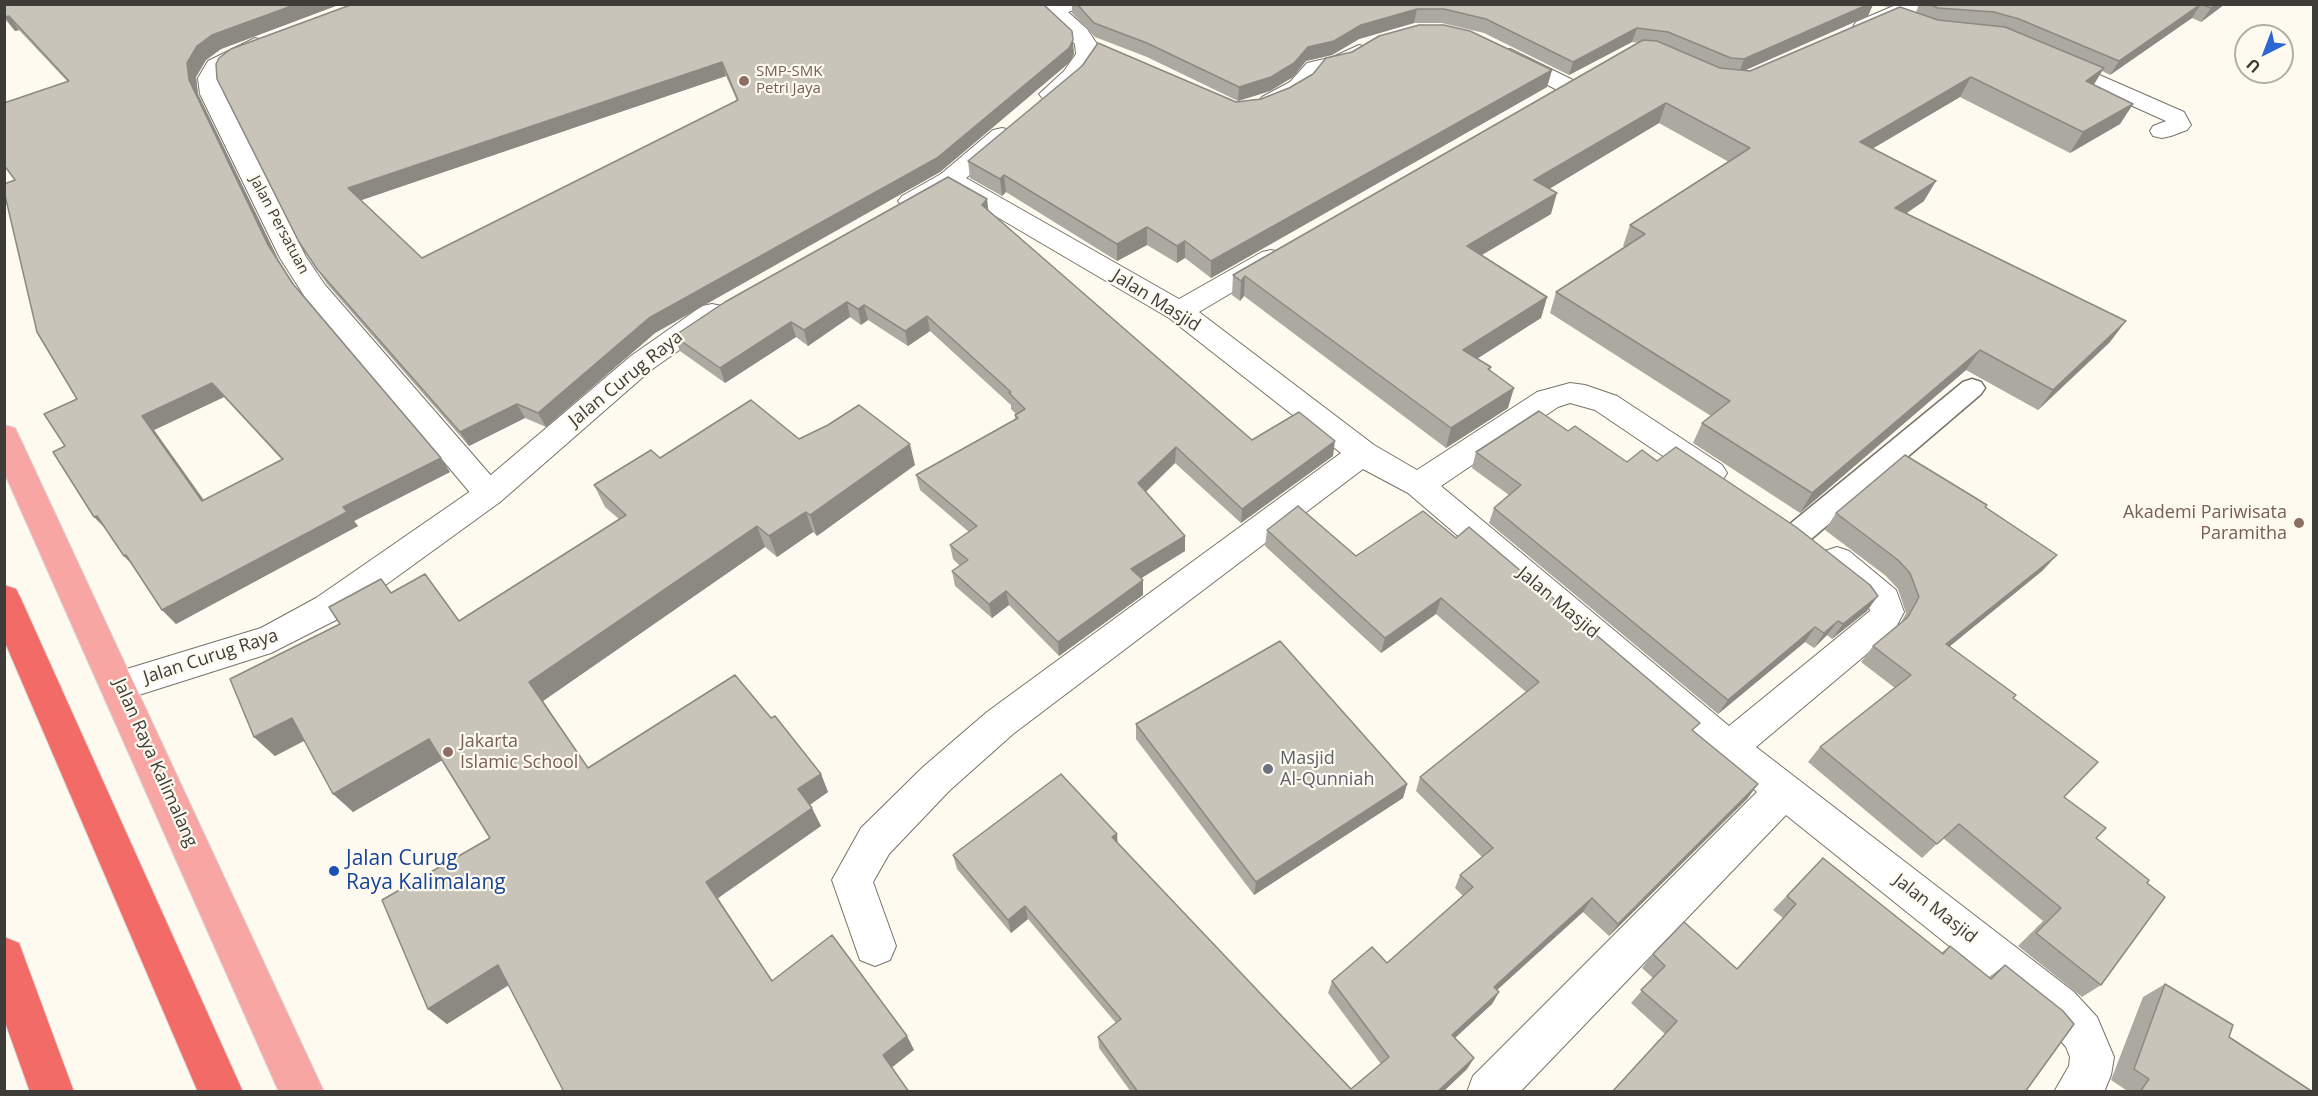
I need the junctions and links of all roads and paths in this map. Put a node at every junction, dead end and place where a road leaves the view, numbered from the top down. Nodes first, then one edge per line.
1 (1861, 4) edge
2 (1056, 7) edge
3 (1918, 15) edge
4 (1888, 16) junction
5 (1846, 35) edge
6 (273, 39) edge
7 (1377, 43) edge
8 (1491, 46) edge
9 (2035, 54) edge
10 (1569, 87) edge
11 (1251, 109) edge
12 (2162, 131) dead end
13 (950, 179) junction
14 (890, 213) edge
15 (1292, 246) edge
16 (739, 297) edge
17 (1179, 311) junction
18 (1972, 388) edge
19 (4, 436) edge
20 (1363, 453) junction
21 (1419, 485) junction
22 (1732, 486) edge
23 (489, 495) junction
24 (1771, 512) edge
25 (1800, 532) junction
26 (4, 599) edge
27 (120, 686) junction
28 (1729, 748) junction
29 (1784, 791) junction
30 (875, 946) dead end
31 (4, 957) edge
32 (52, 1092) edge
33 (221, 1092) edge
34 (302, 1092) edge
35 (1489, 1092) edge
36 (2076, 1092) edge

1 - 4 street
2 - 13 street
3 - 4 street
4 - 5 street
6 - 23 street, Jalan Persatuan
7 - 11 street
8 - 10 street
9 - 12 street
13 - 14 street
13 - 17 street, Jalan Masjid
15 - 17 street
16 - 23 street, Jalan Curug Raya
17 - 20 street, Jalan Masjid
18 - 25 lane
19 - 27 main road, Jalan Raya Kalimalang
20 - 21 street, Jalan Masjid
20 - 30 street
21 - 22 street
21 - 28 street, Jalan Masjid
23 - 27 street, Jalan Curug Raya
24 - 25 street
25 - 28 street
26 - 33 highway
27 - 34 main road, Jalan Raya Kalimalang
28 - 29 street, Jalan Masjid
29 - 35 street
29 - 36 street, Jalan Masjid
31 - 32 highway

